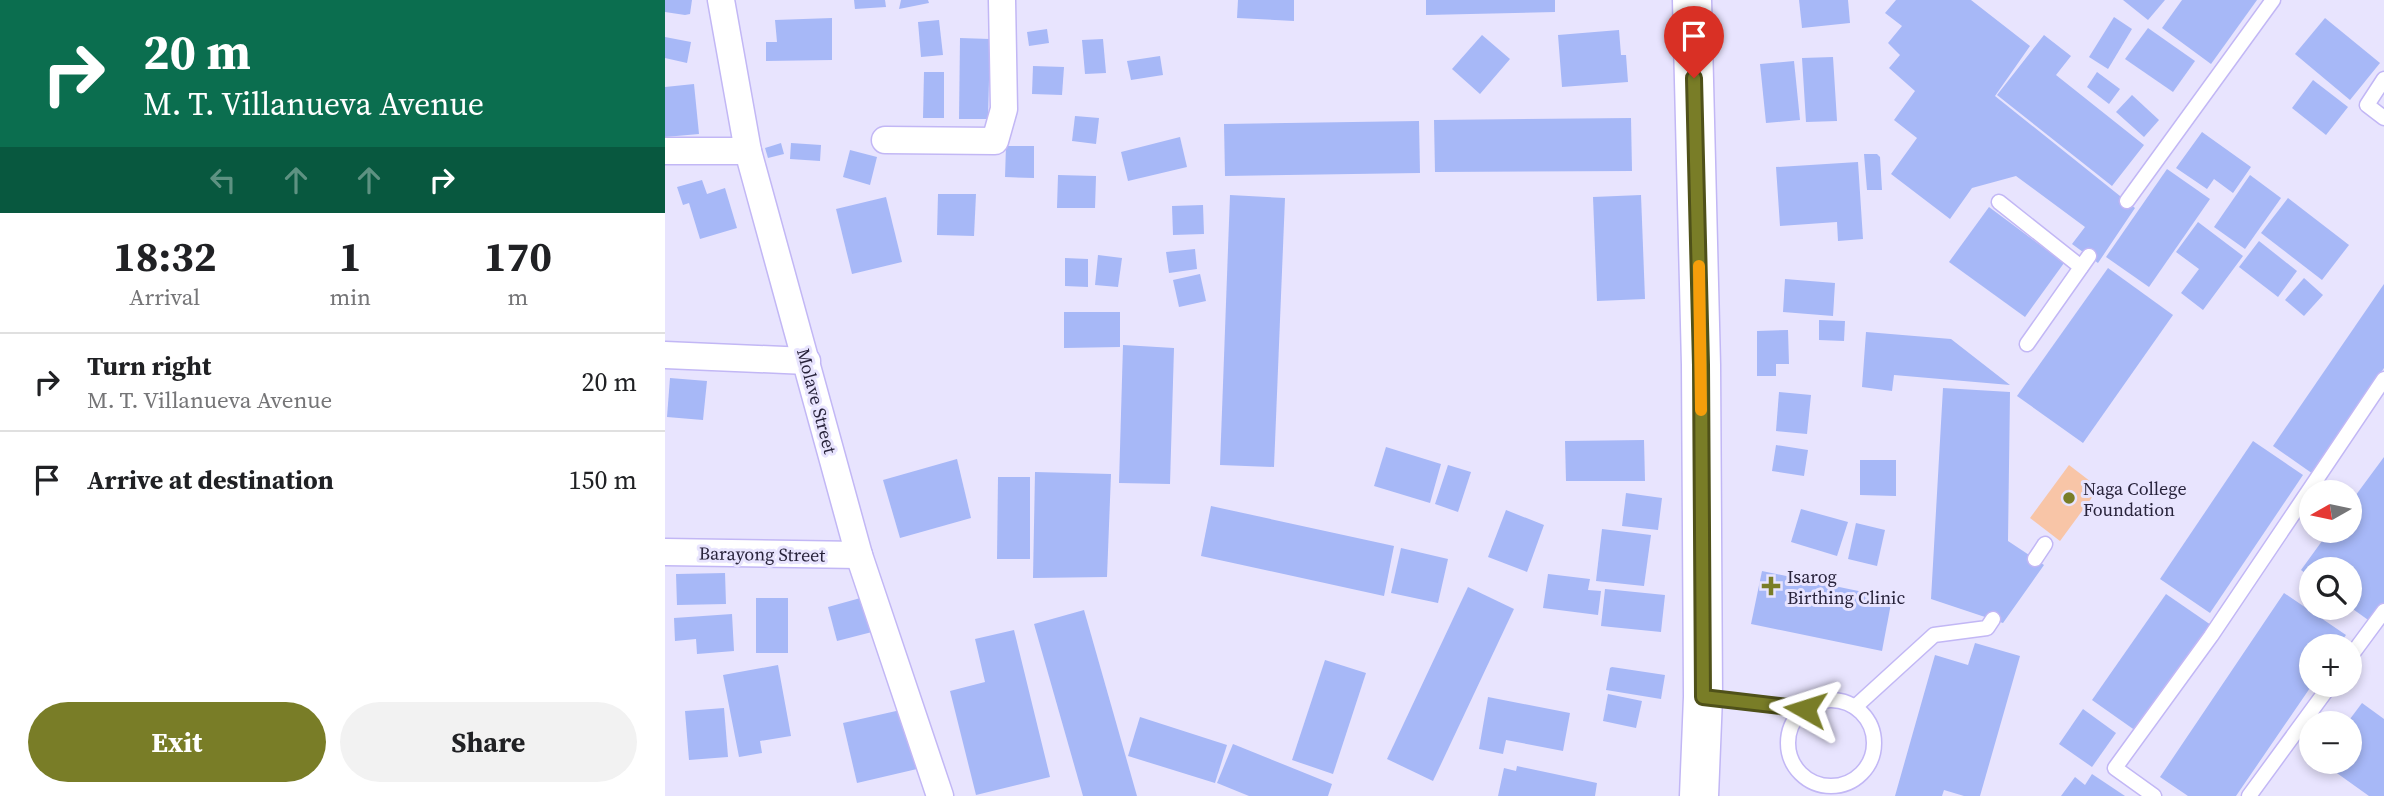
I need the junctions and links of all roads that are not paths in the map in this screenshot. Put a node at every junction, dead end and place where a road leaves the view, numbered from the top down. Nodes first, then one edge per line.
1 (721, 0) edge
2 (1002, 0) edge
3 (1692, 0) edge
4 (2273, 0) edge
5 (2384, 79) edge
6 (2384, 118) edge
7 (885, 140) dead end
8 (665, 151) edge
9 (748, 151) junction
10 (2127, 201) dead end
11 (1999, 202) dead end
12 (2027, 344) dead end
13 (665, 355) edge
14 (807, 361) junction
15 (2384, 379) edge
16 (2045, 544) dead end
17 (665, 552) edge
18 (859, 555) junction
19 (2035, 559) dead end
20 (2384, 611) edge
21 (1993, 620) dead end
22 (2362, 641) edge
23 (1703, 697) junction
24 (2321, 697) edge
25 (1855, 707) junction
26 (1805, 709) junction
27 (940, 796) edge
28 (1699, 796) edge
29 (2154, 796) edge
30 (2249, 796) edge

1 - 9 street, Molave Street
2 - 7 street
3 - 23 main road
4 - 10 lane
5 - 6 lane
8 - 9 street
9 - 14 street, Molave Street
11 - 12 lane
13 - 14 street
14 - 18 street, Molave Street
15 - 29 lane
16 - 19 lane
17 - 18 street, Barayong Street
18 - 27 street, Molave Street
20 - 22 lane
21 - 25 lane
23 - 26 lane
23 - 28 main road
24 - 30 lane
25 - 26 lane
25 - 26 lane

